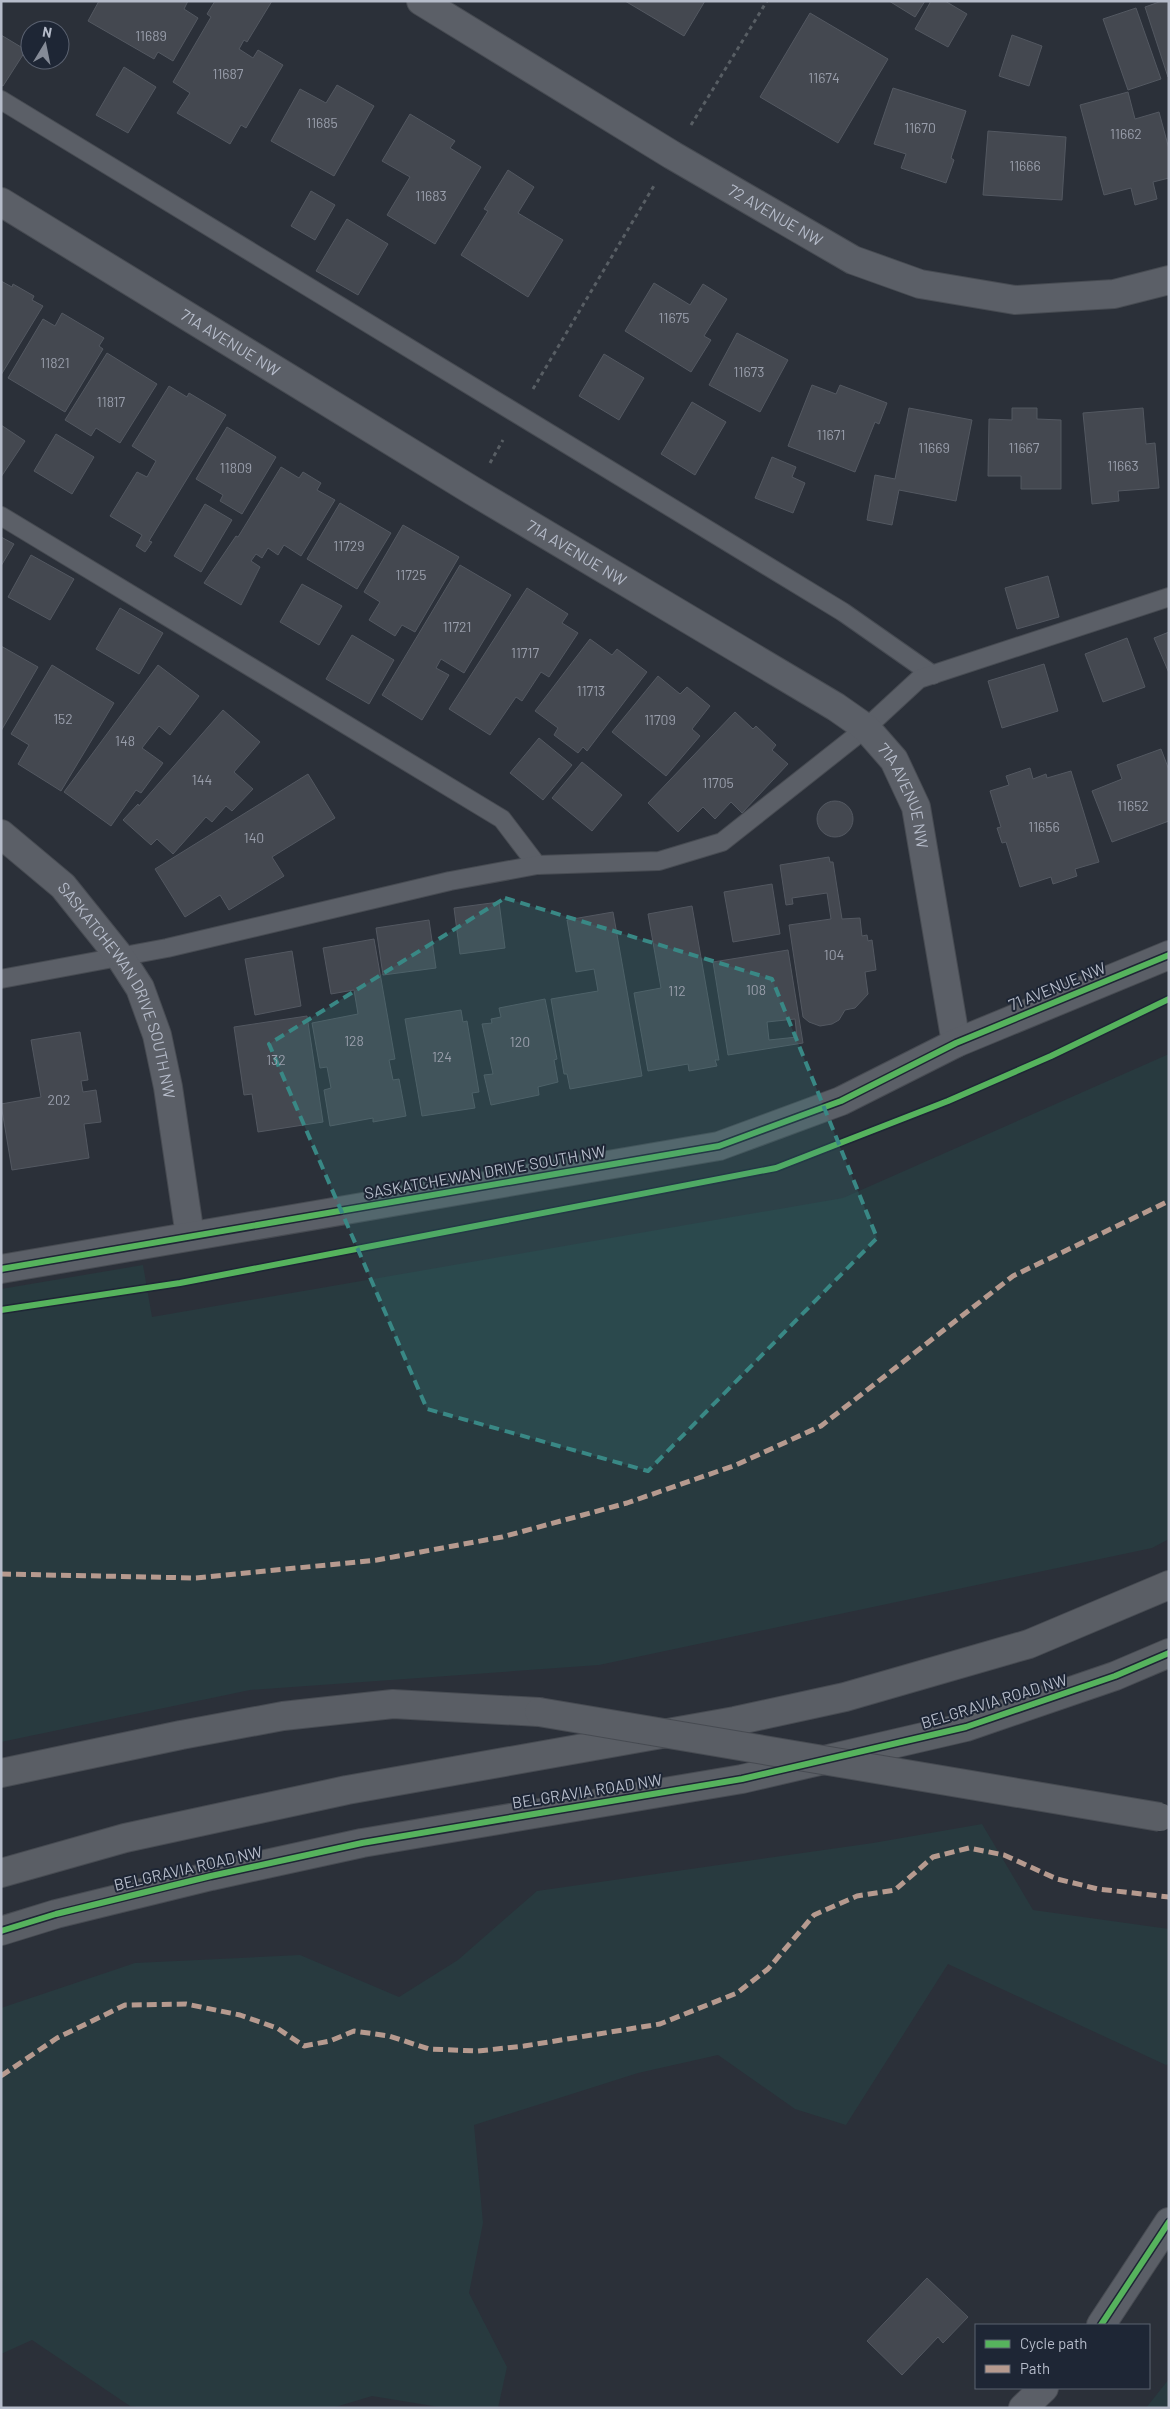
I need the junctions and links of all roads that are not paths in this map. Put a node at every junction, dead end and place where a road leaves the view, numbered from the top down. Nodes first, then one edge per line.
1 (421, 1) edge
2 (1, 100) edge
3 (1, 202) edge
4 (1169, 280) edge
5 (1, 516) edge
6 (1169, 597) edge
7 (933, 675) junction
8 (866, 728) junction
9 (1, 834) edge
10 (537, 864) junction
11 (1169, 955) edge
12 (120, 957) junction
13 (1, 978) edge
14 (956, 1043) junction
15 (190, 1236) junction
16 (1, 1269) edge
17 (1169, 1585) edge
18 (1169, 1652) edge
19 (1, 1773) edge
20 (1164, 1818) edge
21 (1, 1873) edge
22 (1, 1931) edge
23 (1169, 2222) edge
24 (1102, 2324) edge
25 (1043, 2389) edge
26 (1023, 2408) edge

1 - 4 street, 72 AVENUE NW
2 - 7 lane
3 - 8 street, 71A AVENUE NW
5 - 10 lane
6 - 7 lane
7 - 8 lane
8 - 10 lane
8 - 14 street, 71A AVENUE NW
9 - 12 street, SASKATCHEWAN DRIVE SOUTH NW
10 - 12 lane
11 - 14 street, 71 AVENUE NW
12 - 13 lane
12 - 15 street, SASKATCHEWAN DRIVE SOUTH NW
14 - 15 street, SASKATCHEWAN DRIVE SOUTH NW
15 - 16 street, SASKATCHEWAN DRIVE SOUTH NW
17 - 21 main road
18 - 22 main road, BELGRAVIA ROAD NW
19 - 20 main road, bridge
23 - 24 street
25 - 26 street

